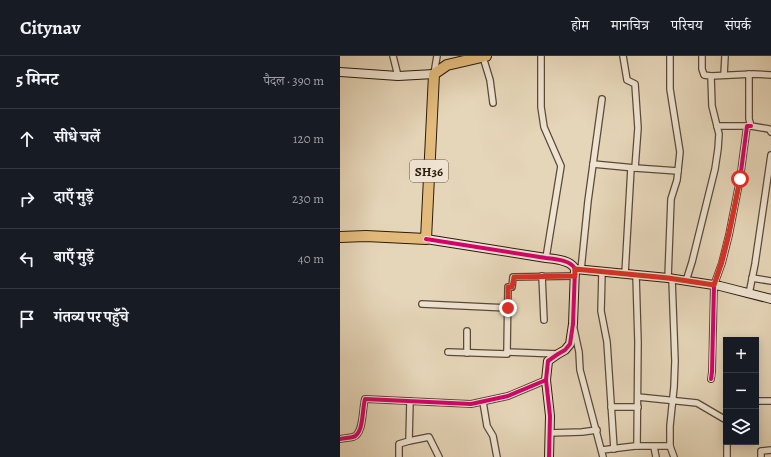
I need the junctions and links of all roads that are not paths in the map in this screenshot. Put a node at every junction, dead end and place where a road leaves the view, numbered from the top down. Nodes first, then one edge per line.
1 (393, 56) edge
2 (437, 56) edge
3 (485, 56) edge
4 (541, 56) edge
5 (624, 56) edge
6 (670, 56) edge
7 (702, 56) edge
8 (725, 56) edge
9 (340, 72) edge
10 (434, 74) junction
11 (748, 74) junction
12 (724, 75) junction
13 (771, 75) edge
14 (398, 76) junction
15 (711, 76) junction
16 (602, 99) dead end
17 (493, 103) dead end
18 (717, 126) junction
19 (749, 126) junction
20 (771, 132) edge
21 (771, 155) edge
22 (592, 164) junction
23 (633, 168) junction
24 (678, 171) junction
25 (340, 238) edge
26 (426, 239) junction
27 (546, 258) junction
28 (577, 272) junction
29 (602, 272) junction
30 (625, 274) junction
31 (636, 275) junction
32 (542, 276) junction
33 (670, 278) junction
34 (752, 278) junction
35 (686, 281) junction
36 (771, 281) edge
37 (714, 285) junction
38 (749, 294) junction
39 (771, 299) edge
40 (422, 304) dead end
41 (508, 308) junction
42 (544, 320) dead end
43 (573, 324) junction
44 (467, 331) dead end
45 (448, 352) dead end
46 (507, 352) junction
47 (467, 353) junction
48 (558, 354) junction
49 (711, 379) dead end
50 (546, 380) junction
51 (638, 397) junction
52 (673, 400) junction
53 (410, 401) junction
54 (759, 401) edge
55 (771, 401) edge
56 (483, 402) junction
57 (611, 407) junction
58 (638, 407) junction
59 (723, 418) edge
60 (596, 430) junction
61 (549, 433) junction
62 (340, 439) edge
63 (409, 441) junction
64 (728, 445) edge
65 (637, 446) junction
66 (670, 446) junction
67 (654, 447) junction
68 (614, 449) junction
69 (602, 450) junction
70 (771, 450) edge
71 (399, 457) edge
72 (439, 457) edge
73 (497, 457) edge
74 (549, 457) edge
75 (603, 457) edge
76 (656, 457) edge
77 (674, 457) edge
78 (727, 457) edge
79 (762, 457) edge

1 - 14 street
2 - 10 street
3 - 10 highway
3 - 17 street
4 - 27 street
5 - 23 street
6 - 24 street
7 - 15 street
8 - 12 street
9 - 14 street
10 - 14 street
10 - 26 highway, SH36
11 - 12 street
11 - 13 street
11 - 19 street
12 - 15 street
15 - 18 street
16 - 22 street
18 - 19 street
18 - 35 street
19 - 20 street
19 - 37 street
21 - 34 street
22 - 23 street
22 - 28 street
23 - 24 street
23 - 30 street
24 - 33 street
25 - 26 highway
26 - 27 street
27 - 28 street
28 - 29 street
28 - 32 street
28 - 43 street
29 - 30 street
29 - 57 street
30 - 31 street
31 - 33 street
31 - 51 street
32 - 41 street
32 - 42 street
33 - 35 street
33 - 52 street
34 - 36 street
34 - 38 street
35 - 37 street
37 - 38 street
37 - 49 street
38 - 39 street
40 - 41 street
41 - 46 street
43 - 48 street
43 - 60 street
44 - 47 street
45 - 47 street
46 - 47 street
46 - 48 street
48 - 50 street
50 - 56 street
50 - 61 street
51 - 52 street
51 - 58 street
52 - 59 street
52 - 66 street
53 - 56 street
53 - 62 street
53 - 63 street
54 - 55 street
56 - 73 street
57 - 58 street
57 - 68 street
58 - 65 street
60 - 61 street
60 - 69 street
61 - 74 street
63 - 71 street
63 - 72 street
64 - 78 street
65 - 67 street
65 - 68 street
66 - 67 street
66 - 77 street
67 - 76 street
68 - 69 street
69 - 75 street
70 - 79 street

